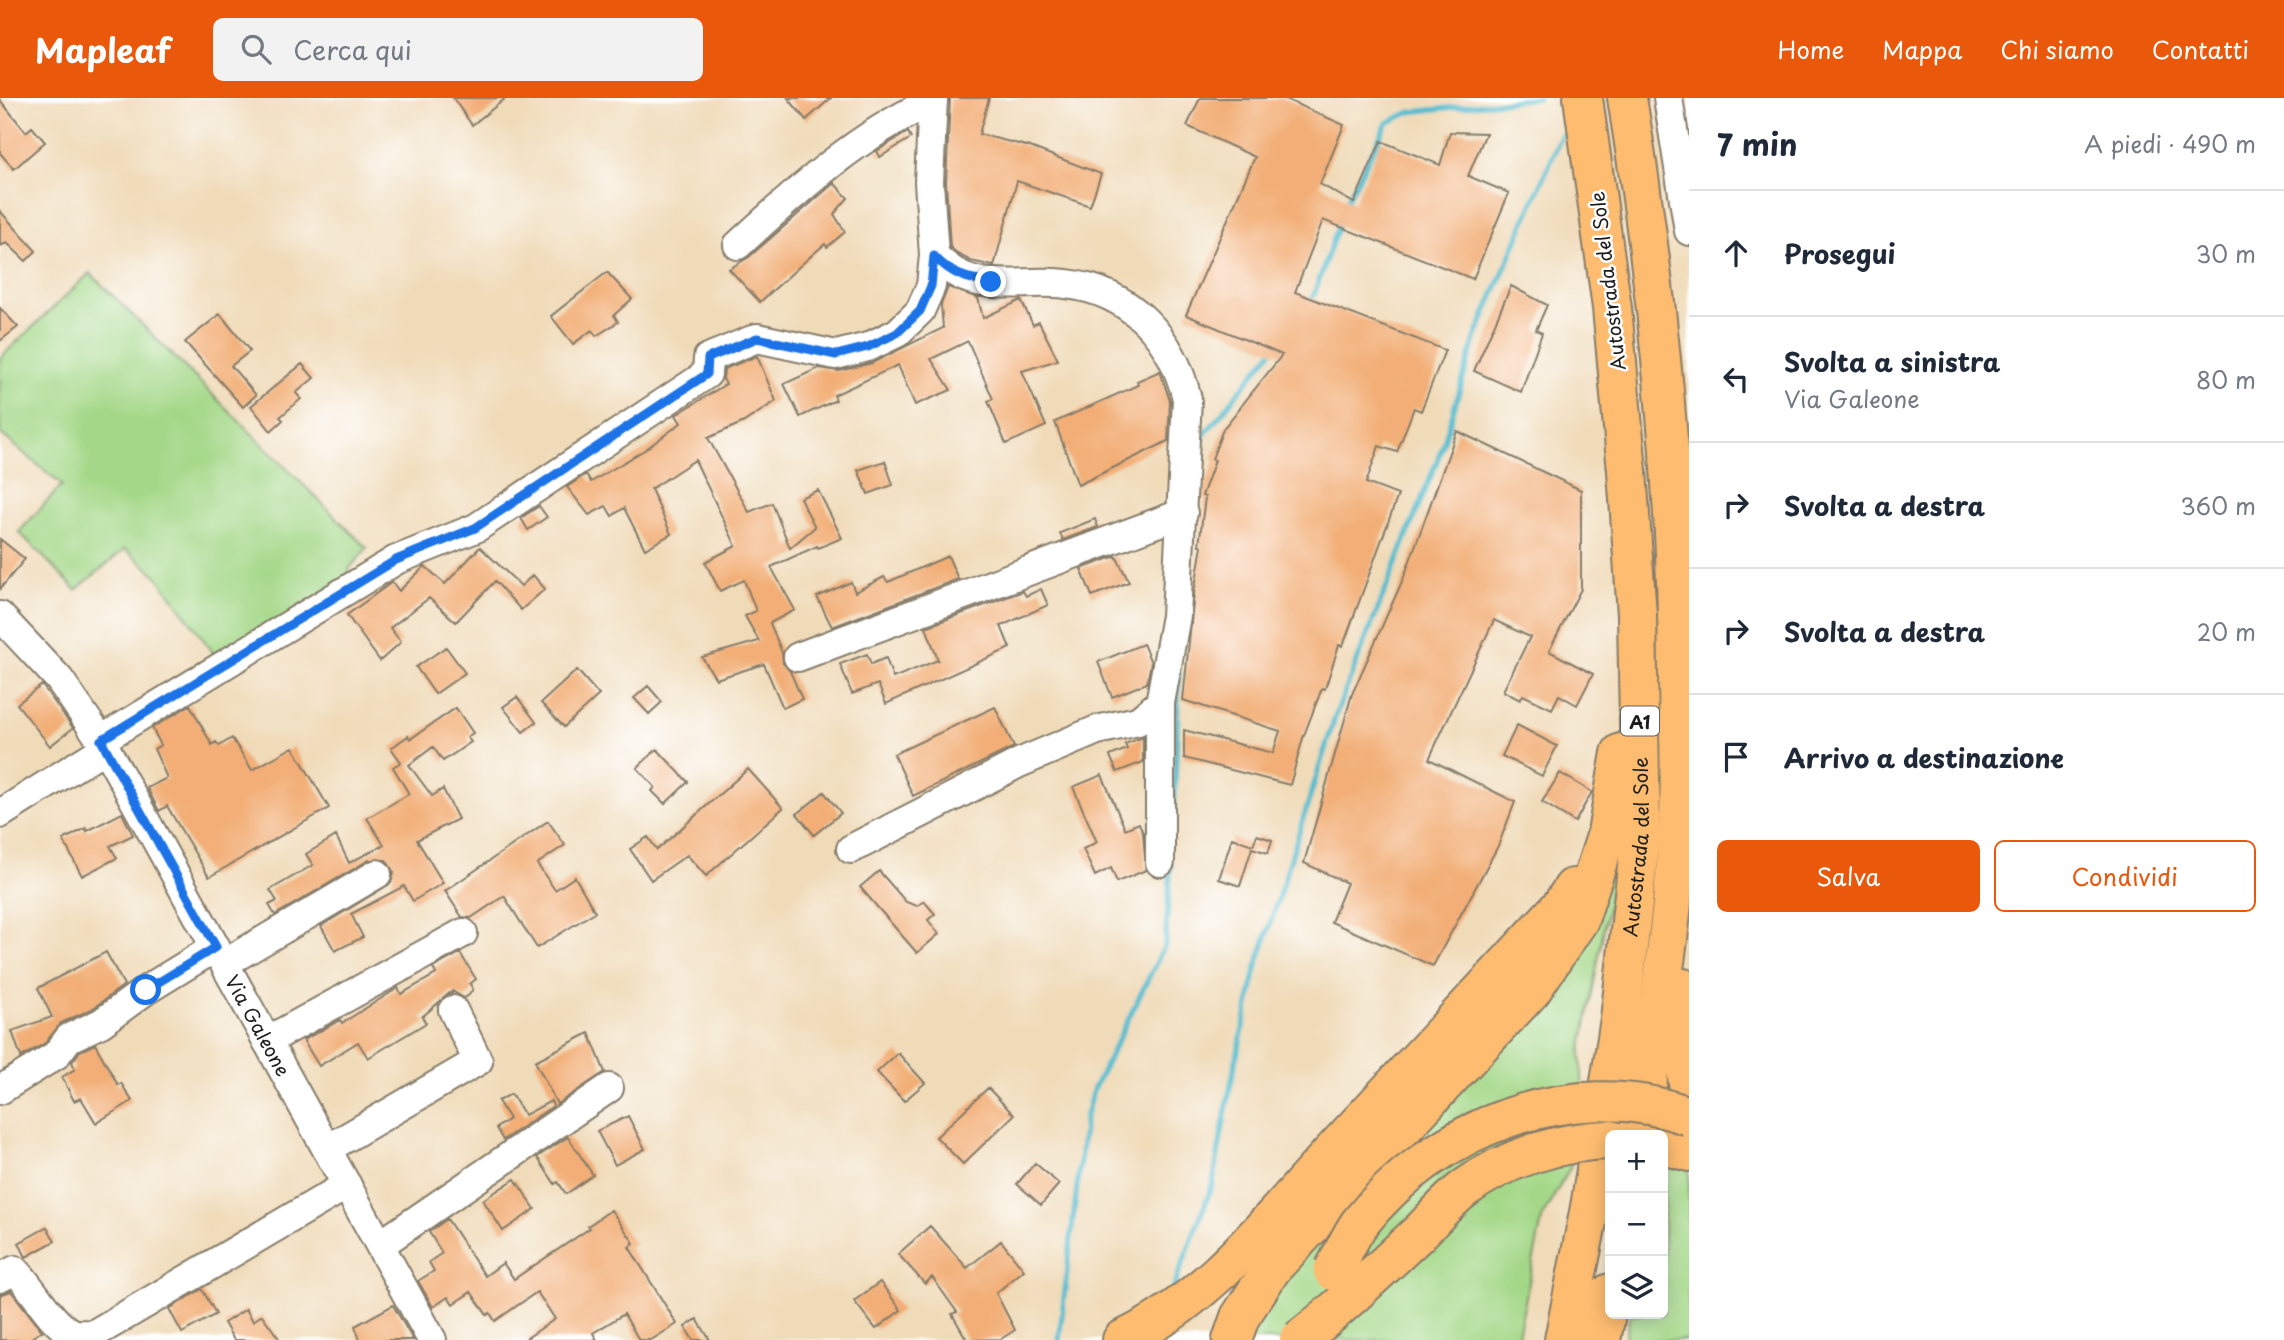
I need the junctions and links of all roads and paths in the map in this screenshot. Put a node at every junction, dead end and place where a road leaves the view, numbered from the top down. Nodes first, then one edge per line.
1 (1583, 98) edge
2 (1627, 98) edge
3 (1668, 98) edge
4 (933, 100) edge
5 (1648, 230) junction
6 (1689, 231) edge
7 (738, 245) dead end
8 (934, 256) junction
9 (1689, 433) edge
10 (1627, 471) junction
11 (1183, 513) junction
12 (0, 616) edge
13 (798, 657) dead end
14 (1160, 704) junction
15 (103, 744) junction
16 (0, 814) edge
17 (1607, 833) junction
18 (1678, 835) junction
19 (851, 849) dead end
20 (1160, 862) dead end
21 (377, 874) dead end
22 (463, 933) dead end
23 (220, 955) junction
24 (453, 1010) dead end
25 (267, 1041) junction
26 (609, 1088) dead end
27 (0, 1090) edge
28 (1689, 1090) edge
29 (1689, 1116) edge
30 (1640, 1130) edge
31 (1605, 1140) edge
32 (1668, 1146) edge
33 (327, 1149) junction
34 (1689, 1152) edge
35 (347, 1185) junction
36 (380, 1245) junction
37 (0, 1278) edge
38 (1605, 1319) edge
39 (432, 1340) edge
40 (1122, 1340) edge
41 (1232, 1340) edge
42 (1299, 1340) edge
43 (1314, 1340) edge
44 (1563, 1340) edge
45 (1601, 1340) edge

1 - 10 highway, Autostrada del Sole / A1
2 - 5 highway, Autostrada del Sole / A1
3 - 6 street
4 - 7 street
4 - 8 street
5 - 9 highway, A1
5 - 18 highway, Autostrada del Sole / A1
8 - 11 street
8 - 15 street
10 - 17 highway
10 - 44 highway, Autostrada del Sole / A1
11 - 13 street
11 - 14 street
12 - 15 street, Via Galeone
14 - 19 street
14 - 20 street
15 - 16 street
15 - 23 street, Via Galeone
17 - 40 highway
17 - 41 highway
18 - 28 highway
18 - 30 highway, Autostrada del Sole / A1
21 - 23 street
22 - 25 street
23 - 25 street, Via Galeone
23 - 27 street
24 - 33 street
25 - 33 street, Via Galeone
26 - 36 street
29 - 43 highway, bridge
31 - 42 highway, bridge
32 - 34 highway
33 - 35 street, Via Galeone
35 - 36 street, Via Galeone
35 - 37 street
36 - 39 street, Via Galeone
38 - 45 highway

